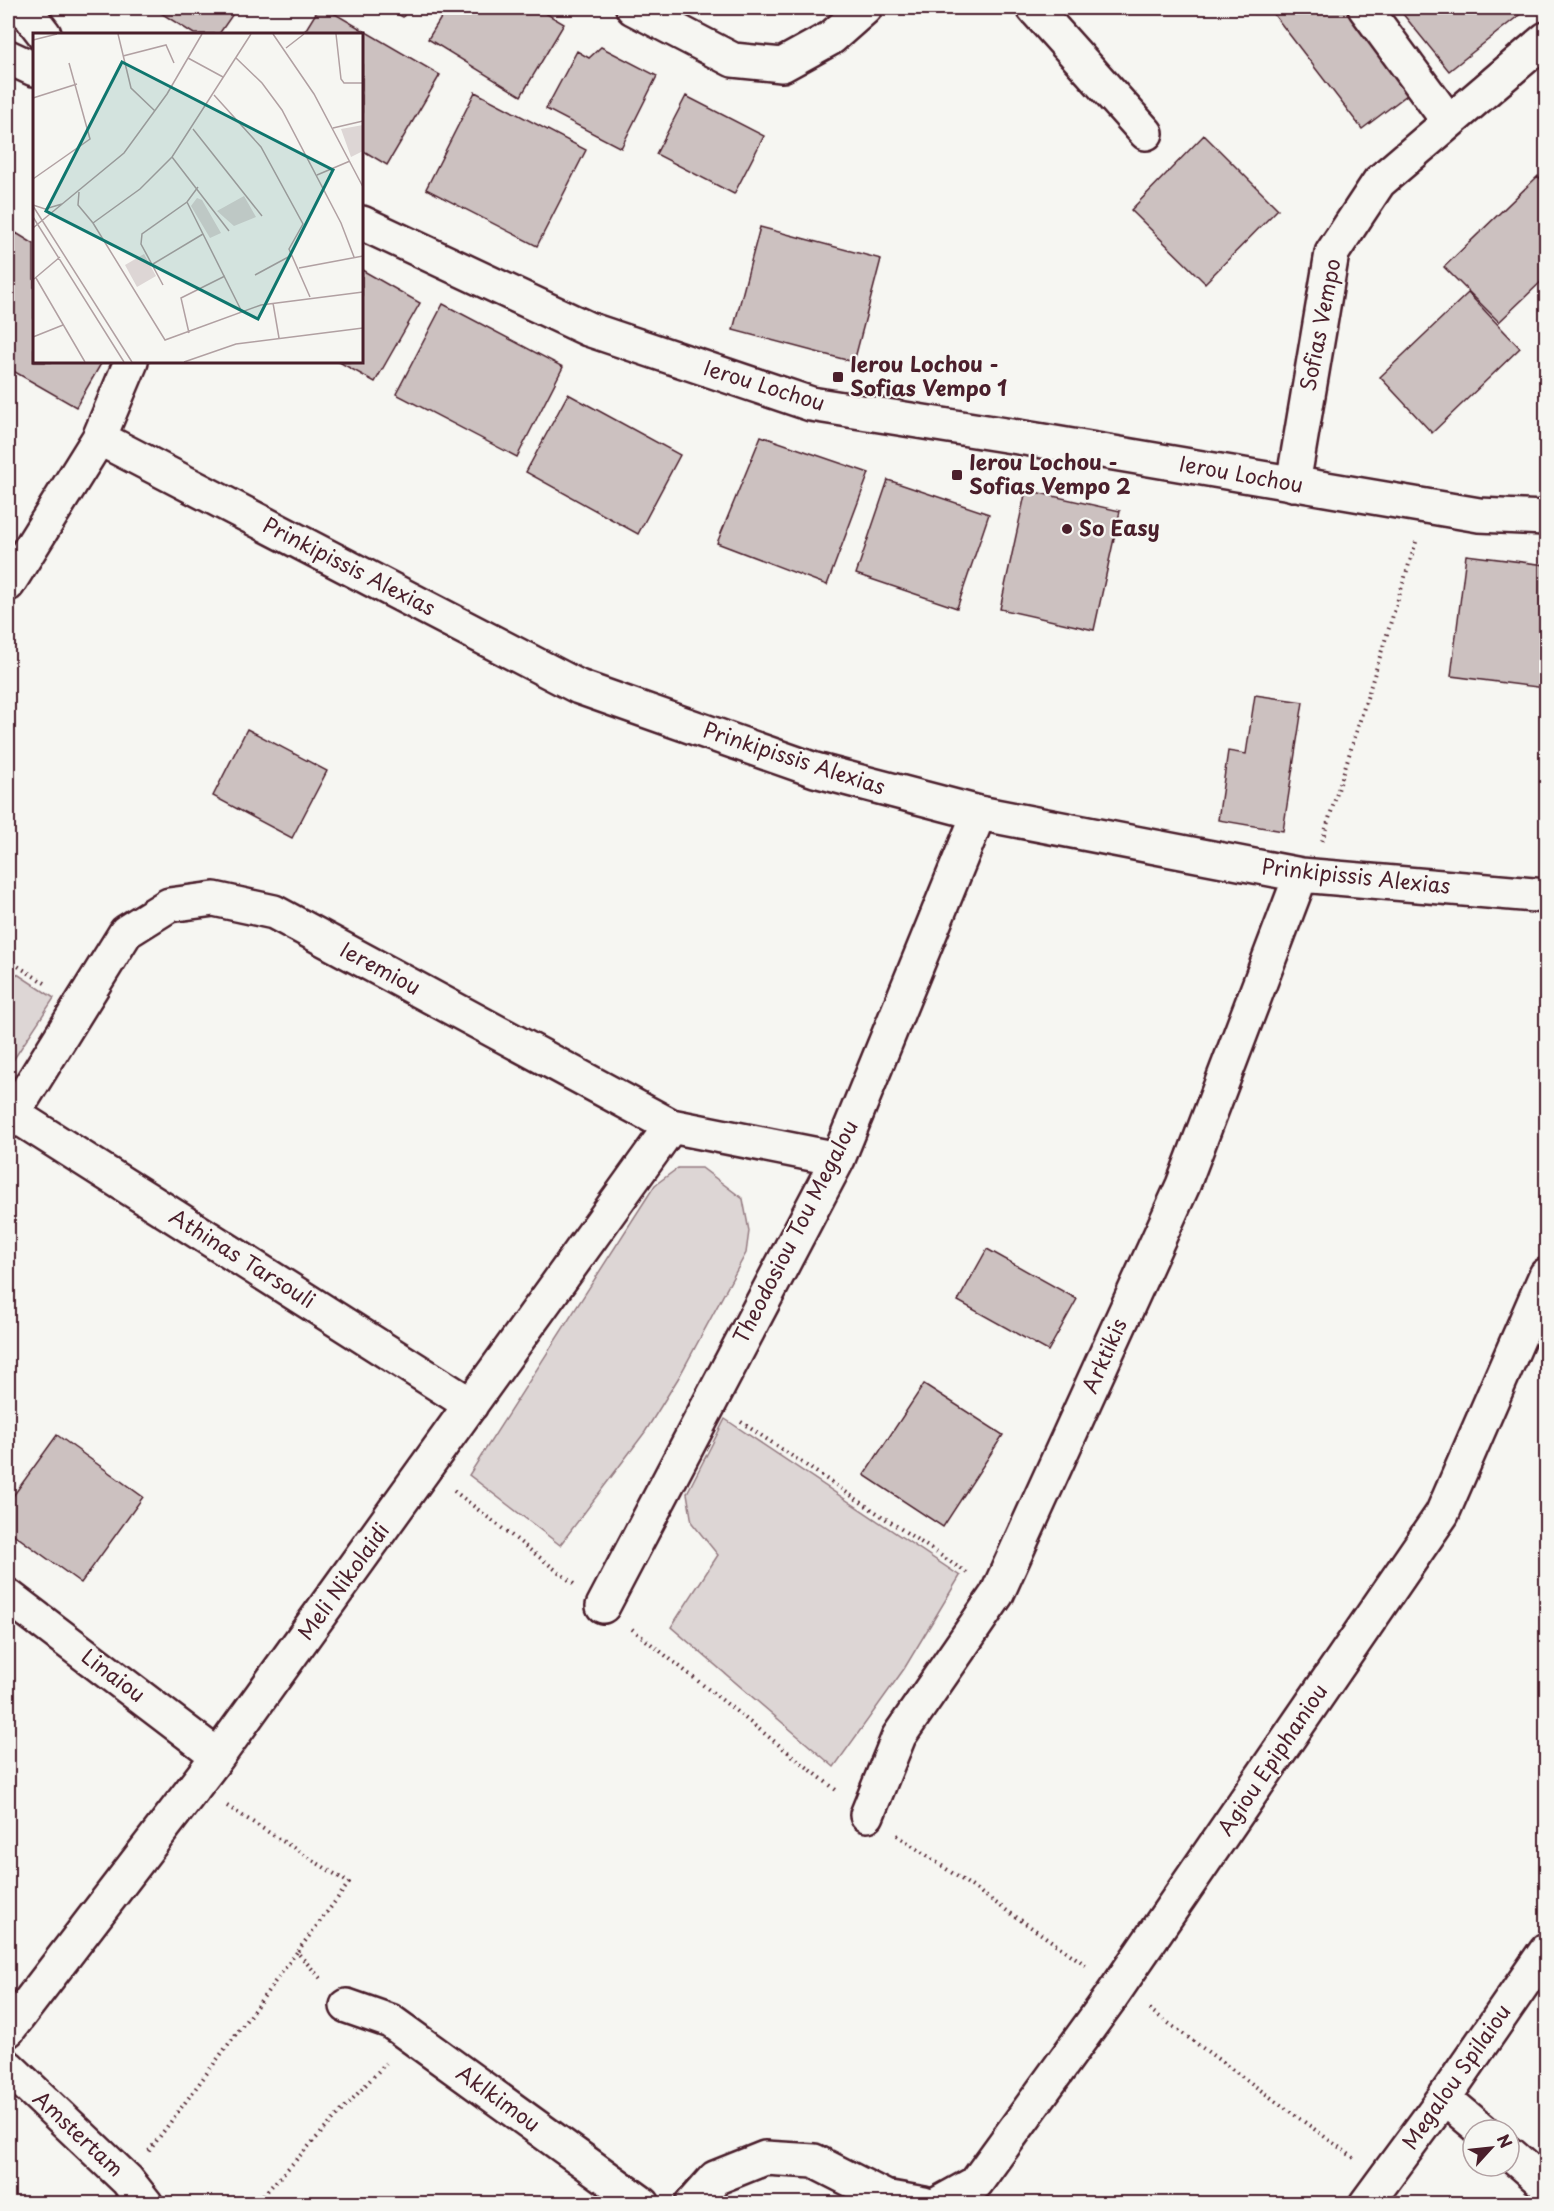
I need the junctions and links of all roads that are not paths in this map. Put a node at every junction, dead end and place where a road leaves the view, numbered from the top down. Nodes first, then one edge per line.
1 (24, 8) edge
2 (633, 8) edge
3 (865, 8) edge
4 (1034, 8) edge
5 (1365, 8) edge
6 (43, 33) edge
7 (1546, 39) edge
8 (8, 57) edge
9 (33, 69) edge
10 (1449, 122) junction
11 (1146, 133) dead end
12 (363, 223) edge
13 (131, 363) edge
14 (99, 438) junction
15 (1293, 484) junction
16 (1546, 518) edge
17 (8, 584) edge
18 (980, 813) junction
19 (1306, 875) junction
20 (1546, 896) edge
21 (10, 1118) edge
22 (671, 1126) junction
23 (838, 1159) junction
24 (1546, 1275) edge
25 (471, 1405) junction
26 (8, 1596) edge
27 (603, 1606) dead end
28 (218, 1756) junction
29 (867, 1815) dead end
30 (1546, 1950) edge
31 (347, 2006) road end
32 (8, 2030) edge
33 (8, 2067) edge
34 (1444, 2098) junction
35 (1468, 2118) edge
36 (1521, 2163) edge
37 (1546, 2185) edge
38 (136, 2192) edge
39 (643, 2204) edge
40 (692, 2204) edge
41 (924, 2204) edge
42 (938, 2204) edge
43 (1366, 2204) edge

1 - 6 street
2 - 3 street
4 - 11 street
5 - 10 street
7 - 10 street, Sofias Vempo
8 - 9 street
10 - 15 street, Sofias Vempo
12 - 15 street, Ierou Lochou
13 - 14 street
14 - 17 street
14 - 18 street, Prinkipissis Alexias
15 - 16 street, Ierou Lochou
18 - 19 street, Prinkipissis Alexias
18 - 23 street, Theodosiou Tou Megalou
19 - 20 street, Prinkipissis Alexias
19 - 29 street, Arktikis
21 - 22 street, Ieremiou
21 - 25 street, Athinas Tarsouli
22 - 23 street, Ieremiou
22 - 25 street, Meli Nikolaidi
23 - 27 street, Theodosiou Tou Megalou
24 - 42 street, Agiou Epiphaniou
25 - 28 street, Meli Nikolaidi
26 - 28 street, Linaiou
28 - 32 street, Meli Nikolaidi
30 - 34 street, Megalou Spilaiou
31 - 39 street, Aklkimou
33 - 38 street, Amstertam
34 - 35 street
34 - 43 street, Megalou Spilaiou
36 - 37 street
40 - 41 street

